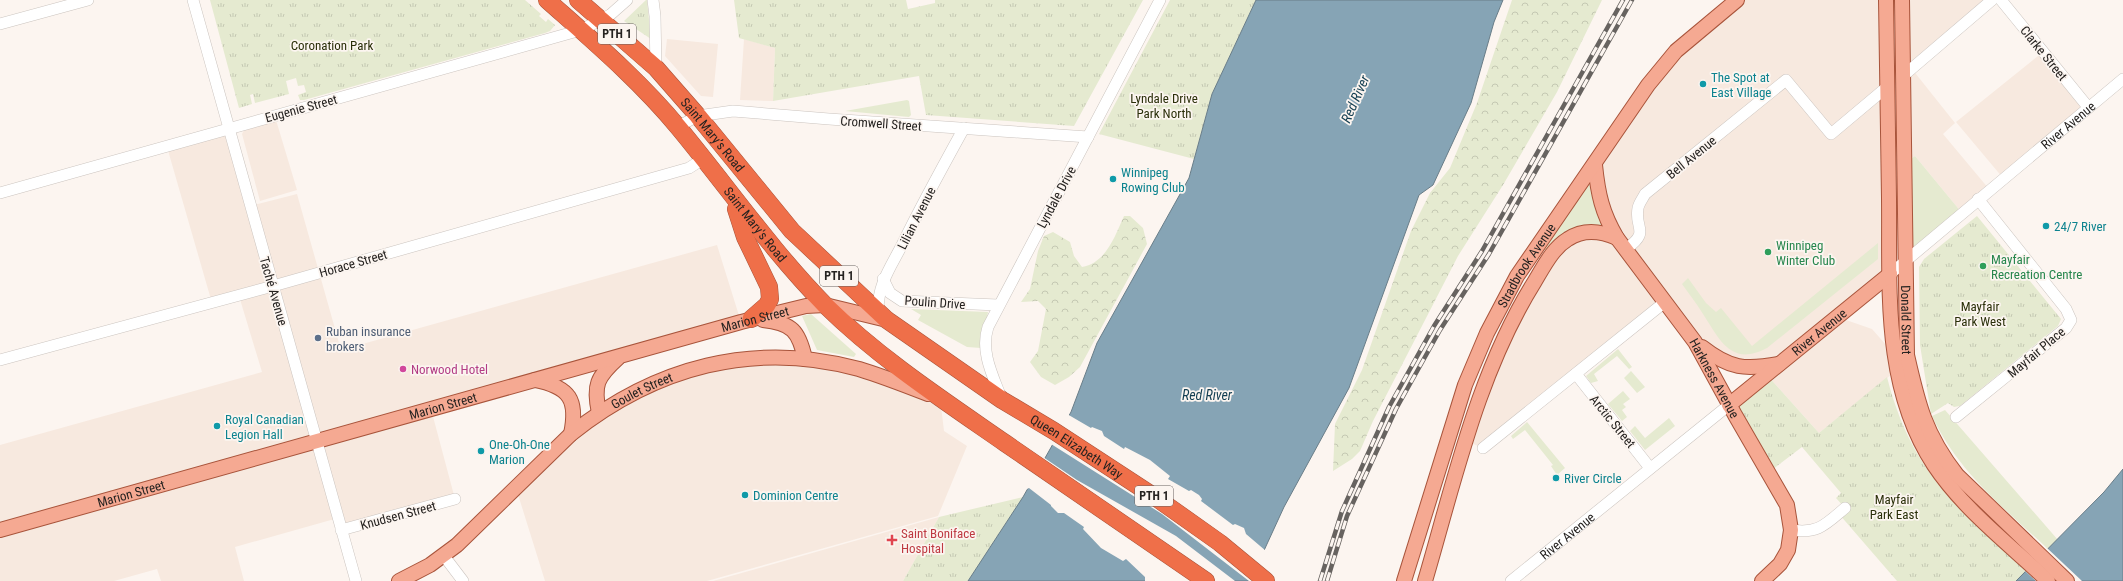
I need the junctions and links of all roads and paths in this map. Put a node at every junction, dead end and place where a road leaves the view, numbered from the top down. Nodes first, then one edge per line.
1 (88, 0) edge
2 (193, 0) edge
3 (548, 0) edge
4 (578, 0) edge
5 (627, 0) edge
6 (653, 0) edge
7 (1160, 0) edge
8 (1737, 0) edge
9 (1886, 0) edge
10 (1902, 0) edge
11 (1992, 0) edge
12 (2001, 0) edge
13 (601, 20) junction
14 (0, 24) edge
15 (581, 30) junction
16 (656, 68) junction
17 (1903, 76) junction
18 (2123, 79) edge
19 (1887, 88) junction
20 (2088, 107) junction
21 (698, 116) junction
22 (677, 127) junction
23 (229, 128) junction
24 (964, 128) junction
25 (1088, 137) junction
26 (703, 159) junction
27 (1595, 165) junction
28 (0, 193) edge
29 (731, 195) junction
30 (1978, 199) junction
31 (792, 231) junction
32 (760, 232) junction
33 (1617, 238) junction
34 (1626, 249) junction
35 (1906, 261) junction
36 (1890, 274) junction
37 (884, 279) junction
38 (273, 286) junction
39 (1665, 302) junction
40 (825, 305) junction
41 (998, 305) junction
42 (883, 316) junction
43 (751, 319) junction
44 (1695, 342) junction
45 (620, 357) junction
46 (805, 359) junction
47 (0, 360) edge
48 (1780, 364) junction
49 (1576, 374) junction
50 (533, 380) junction
51 (940, 398) junction
52 (1002, 400) junction
53 (1729, 405) junction
54 (599, 413) junction
55 (1915, 414) junction
56 (1956, 417) dead end
57 (571, 434) junction
58 (316, 442) junction
59 (1483, 448) dead end
60 (1650, 468) junction
61 (456, 499) dead end
62 (1845, 508) dead end
63 (0, 530) edge
64 (341, 530) junction
65 (1791, 530) junction
66 (444, 556) junction
67 (356, 581) edge
68 (399, 581) edge
69 (462, 581) edge
70 (1206, 581) edge
71 (1266, 581) edge
72 (1404, 581) edge
73 (1425, 581) edge
74 (1511, 581) edge
75 (1762, 581) edge
76 (2048, 581) edge
77 (2067, 581) edge

1 - 14 street
2 - 23 street, Taché Avenue
3 - 15 highway, Saint Mary's Road / PTH 1
4 - 13 highway, PTH 1
5 - 13 street, Eugenie Street
6 - 16 street
7 - 25 street, Lyndale Drive
8 - 27 main road, Stradbrook Avenue
9 - 19 main road, Donald Street
10 - 17 main road, Donald Street
11 - 17 street
12 - 20 street, Clarke Street
13 - 15 street, Eugenie Street
13 - 16 highway, PTH 1
15 - 22 highway, Saint Mary's Road / PTH 1
15 - 23 street, Eugenie Street
16 - 21 highway, Saint Mary’s Road / PTH 1
17 - 35 main road, Donald Street
18 - 20 street, River Avenue
19 - 34 street, Bell Avenue
19 - 36 main road, Donald Street
20 - 30 street, River Avenue
21 - 22 street, Cromwell Street
21 - 24 street, Cromwell Street
21 - 31 highway, Saint Mary's Road / PTH 1
22 - 26 highway, Saint Mary's Road / PTH 1
23 - 28 street, Eugenie Street
23 - 38 street, Taché Avenue
24 - 25 street, Cromwell Street
24 - 37 street, Lilian Avenue
25 - 41 street, Lyndale Drive
26 - 29 highway, Saint Mary's Road / PTH 1
26 - 38 street, Horace Street
27 - 33 main road, Harkness Avenue
27 - 72 main road, Stradbrook Avenue
29 - 32 highway, Saint Mary's Road / PTH 1
29 - 43 highway
30 - 35 street, River Avenue
30 - 56 street, Mayfair Place
31 - 32 highway
31 - 42 highway, Saint Mary's Road / PTH 1
32 - 40 highway, Saint Mary's Road / PTH 1
33 - 34 main road, Harkness Avenue
33 - 73 main road, Stradbrook Avenue
34 - 39 main road, Harkness Avenue
35 - 36 street, River Avenue
35 - 55 main road, Donald Street
36 - 48 main road, River Avenue
36 - 55 main road, Donald Street
37 - 41 street, Poulin Drive
37 - 42 street, Lilian Avenue
38 - 47 street, Horace Street
38 - 58 street, Taché Avenue
39 - 44 main road, Harkness Avenue
39 - 49 street
40 - 42 main road, Marion Street
40 - 43 main road, Marion Street
40 - 51 highway, Saint Mary's Road / PTH 1
41 - 52 street, Lyndale Drive
42 - 52 highway, Saint Mary's Road / PTH 1
43 - 45 main road, Marion Street
43 - 46 main road
44 - 48 main road
44 - 53 main road, Harkness Avenue
45 - 50 main road, Marion Street
45 - 54 main road
46 - 51 main road, Goulet Street
46 - 54 main road, Goulet Street
48 - 53 main road, River Avenue
49 - 59 street
49 - 60 street, Arctic Street
50 - 57 main road
50 - 58 main road, Marion Street
51 - 70 highway, Saint Mary's Road / PTH 1
52 - 71 highway, Queen Elizabeth Way / PTH 1
53 - 60 street, River Avenue
53 - 65 main road, Harkness Avenue
54 - 57 main road, Goulet Street
55 - 76 main road, Donald Street
55 - 77 main road, Donald Street
57 - 66 main road, Goulet Street
58 - 63 main road, Marion Street
58 - 64 street, Taché Avenue
60 - 74 street, River Avenue
61 - 64 street, Knudsen Street
62 - 65 street
64 - 67 street, Taché Avenue
65 - 75 main road, Harkness Avenue
66 - 68 main road, Goulet Street
66 - 69 street

